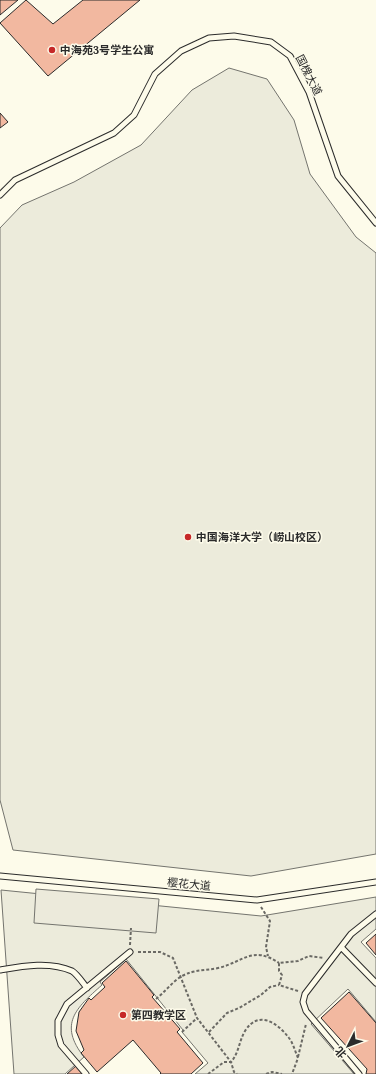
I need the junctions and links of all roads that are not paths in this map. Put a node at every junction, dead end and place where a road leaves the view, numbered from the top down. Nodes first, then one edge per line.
1 (0, 195) edge
2 (376, 223) edge
3 (0, 876) edge
4 (376, 882) edge
5 (376, 914) edge
6 (341, 946) junction
7 (130, 952) road end
8 (0, 970) edge
9 (376, 983) edge
10 (87, 988) junction
11 (86, 1074) edge
12 (359, 1074) edge

1 - 2 lane, 国槐大道
3 - 4 lane, 樱花大道
5 - 6 lane
6 - 9 lane
6 - 12 lane
7 - 10 lane
8 - 10 lane
10 - 11 lane

